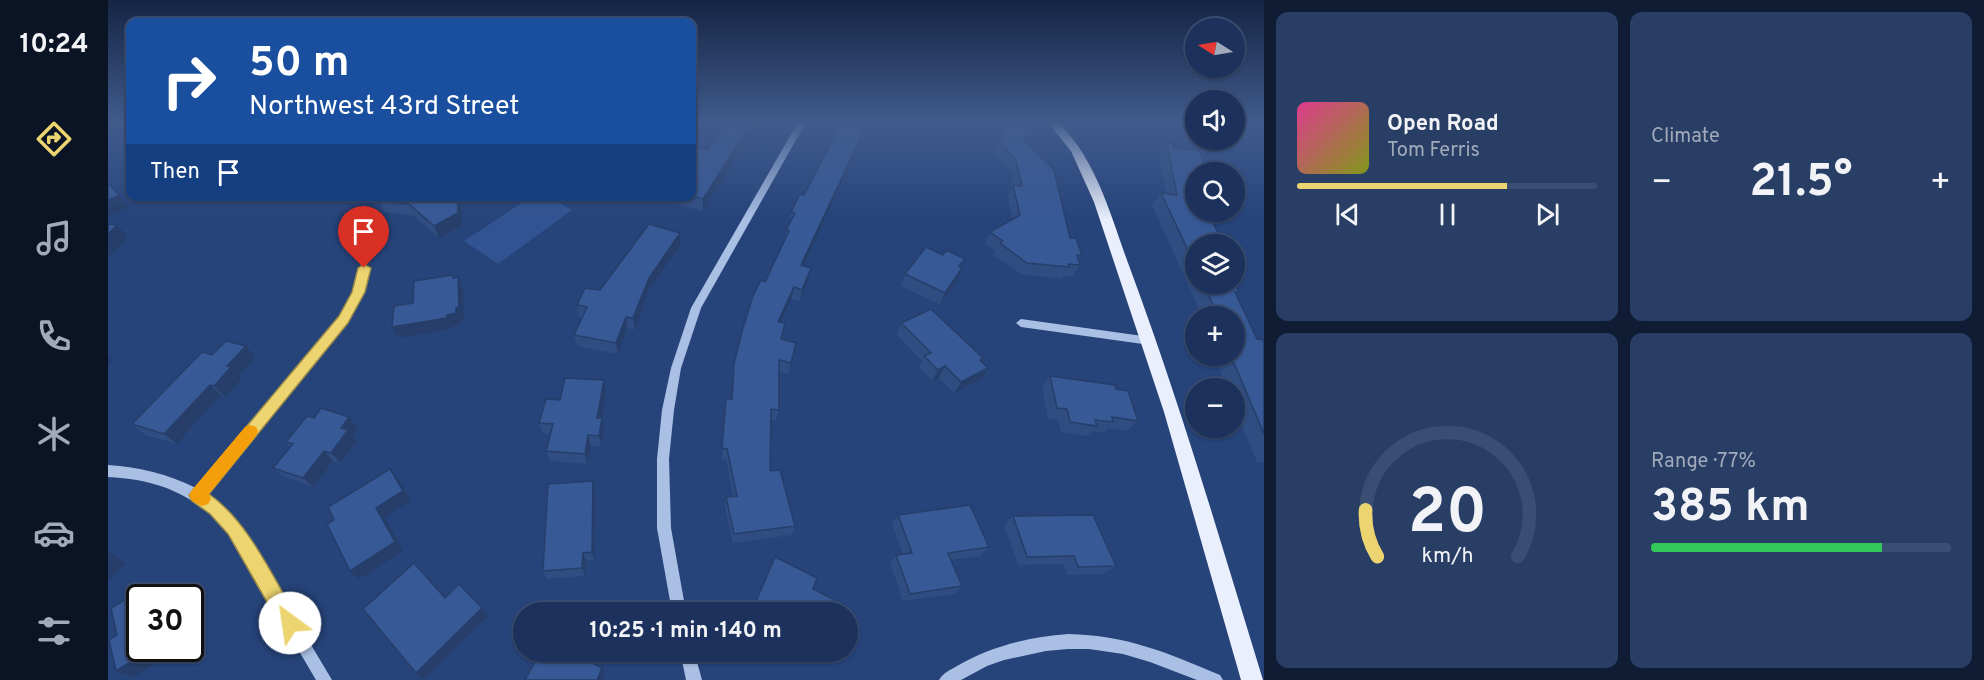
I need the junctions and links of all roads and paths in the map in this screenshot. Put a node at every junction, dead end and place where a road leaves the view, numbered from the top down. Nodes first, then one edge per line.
1 (783, 156) edge
2 (1078, 156) edge
3 (364, 268) dead end
4 (1021, 322) dead end
5 (1150, 341) junction
6 (108, 471) edge
7 (198, 495) junction
8 (677, 602) edge
9 (690, 662) edge
10 (324, 680) edge
11 (694, 680) edge
12 (947, 680) edge
13 (1215, 680) edge
14 (1252, 680) edge

1 - 8 street
2 - 5 main road
3 - 7 street
4 - 5 street
5 - 14 main road
6 - 7 street
7 - 10 street
9 - 11 street
12 - 13 street

